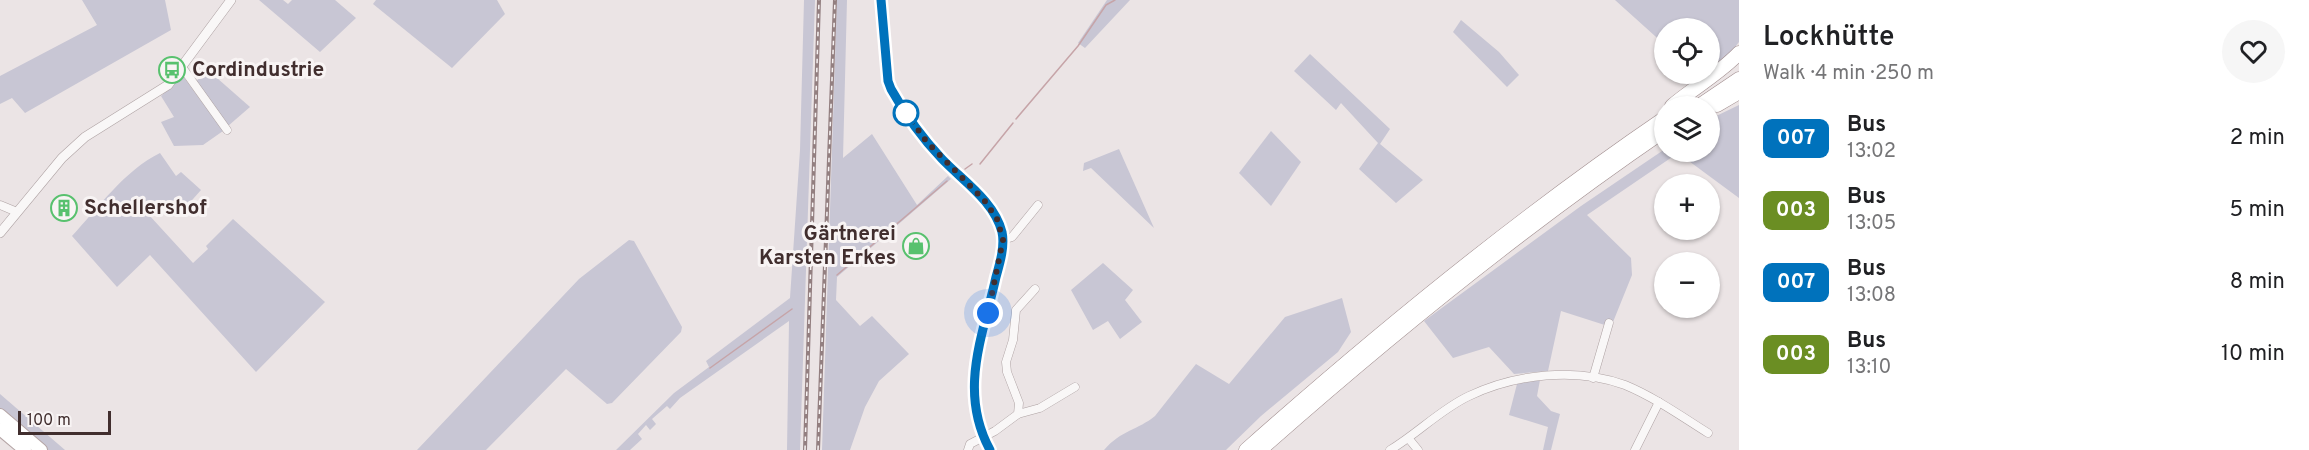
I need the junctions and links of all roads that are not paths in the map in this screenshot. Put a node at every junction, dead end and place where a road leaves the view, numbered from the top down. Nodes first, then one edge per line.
1 (231, 0) edge
2 (881, 0) edge
3 (1739, 53) edge
4 (182, 68) junction
5 (1739, 68) edge
6 (1739, 79) edge
7 (1739, 92) edge
8 (1683, 96) edge
9 (1697, 96) edge
10 (1714, 96) edge
11 (1720, 103) edge
12 (1654, 122) edge
13 (1654, 125) edge
14 (226, 130) dead end
15 (1654, 138) edge
16 (1634, 139) junction
17 (1654, 147) edge
18 (1597, 178) junction
19 (0, 205) edge
20 (1038, 205) dead end
21 (17, 212) junction
22 (0, 232) edge
23 (1003, 240) junction
24 (1035, 289) dead end
25 (1609, 323) dead end
26 (1593, 378) junction
27 (1075, 387) dead end
28 (1659, 402) junction
29 (1018, 414) junction
30 (0, 415) edge
31 (0, 429) edge
32 (1707, 433) dead end
33 (984, 438) junction
34 (1409, 439) junction
35 (25, 450) edge
36 (41, 450) edge
37 (968, 450) edge
38 (990, 450) edge
39 (1246, 450) edge
40 (1260, 450) edge
41 (1390, 450) edge
42 (1418, 450) edge
43 (1635, 450) edge

1 - 4 street
2 - 23 street
3 - 8 highway
4 - 14 street
4 - 21 street
5 - 9 highway
6 - 10 highway
7 - 11 highway
12 - 16 highway
13 - 16 highway
15 - 18 highway
16 - 39 highway
17 - 18 highway
18 - 40 highway
19 - 21 street
20 - 23 street
21 - 22 street
23 - 33 street
24 - 29 street
25 - 26 street
26 - 28 street
26 - 34 street
27 - 29 street
28 - 32 street
28 - 43 street
29 - 33 street
30 - 36 main road
31 - 35 main road
33 - 37 street
33 - 38 street
34 - 41 street
34 - 42 street

